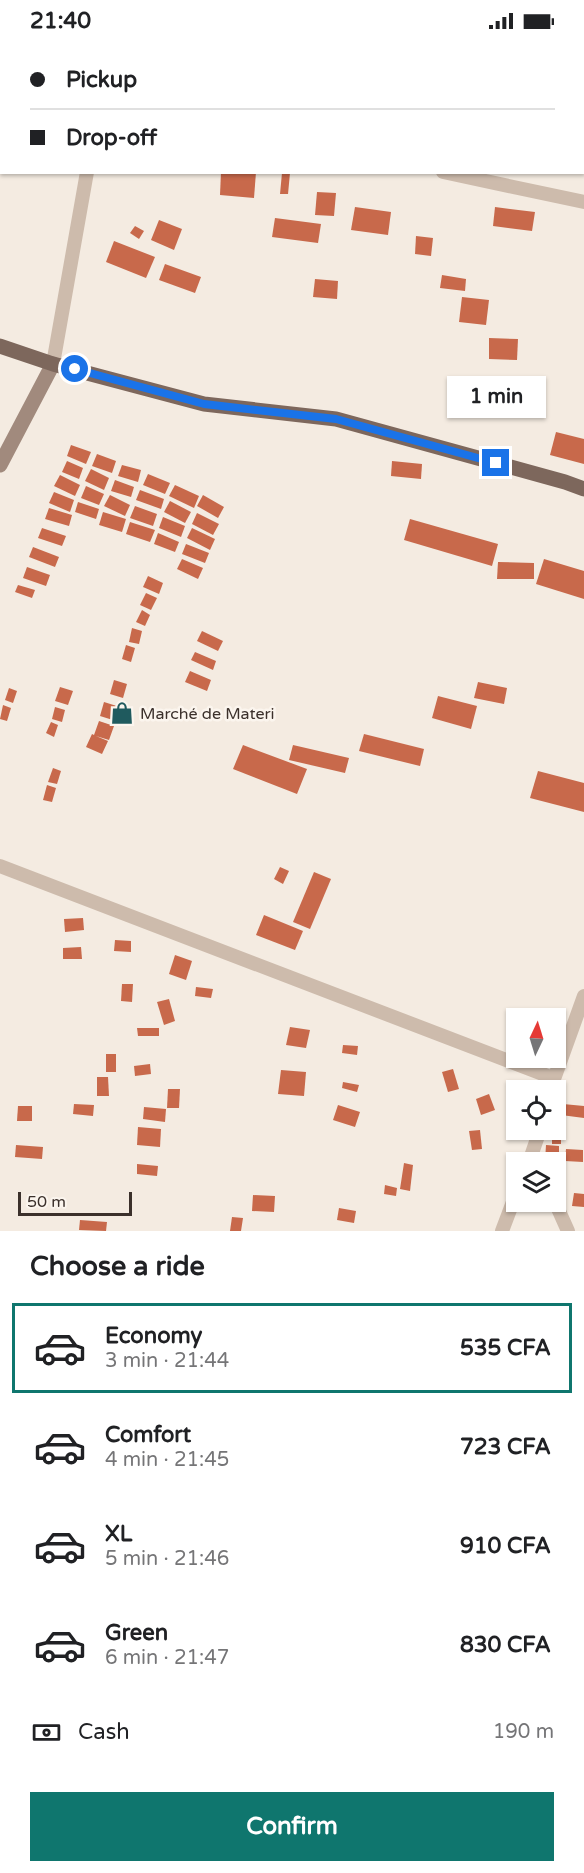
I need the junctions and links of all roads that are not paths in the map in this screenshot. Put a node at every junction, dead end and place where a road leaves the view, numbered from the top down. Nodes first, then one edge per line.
1 (87, 174) edge
2 (452, 174) edge
3 (584, 202) edge
4 (0, 346) edge
5 (53, 364) junction
6 (0, 465) edge
7 (584, 489) edge
8 (0, 866) edge
9 (584, 996) edge
10 (542, 1080) edge
11 (553, 1080) edge
12 (509, 1212) edge
13 (559, 1212) edge
14 (502, 1231) edge
15 (568, 1231) edge

1 - 5 street
2 - 3 street
4 - 5 main road
5 - 6 main road
5 - 7 main road
8 - 10 street
9 - 11 street
12 - 14 street
13 - 15 street

